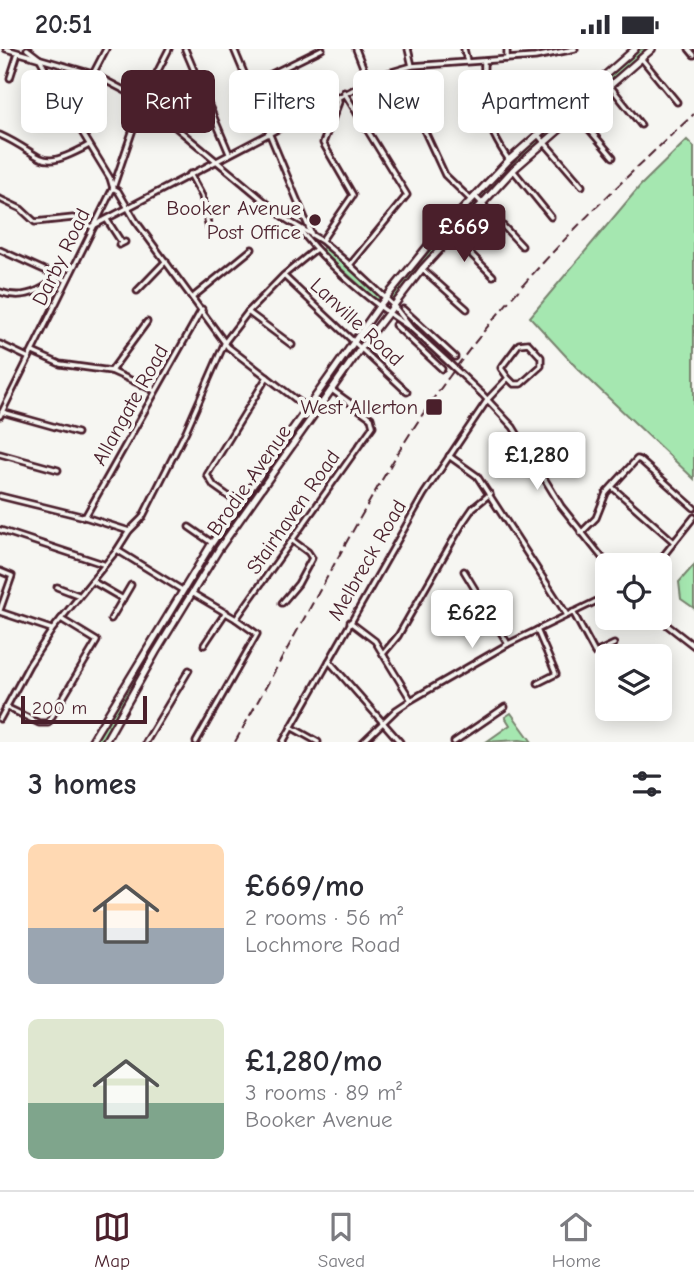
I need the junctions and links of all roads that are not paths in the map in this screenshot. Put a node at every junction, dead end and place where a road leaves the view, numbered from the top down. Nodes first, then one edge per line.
1 (6, 49) edge
2 (27, 49) edge
3 (106, 49) edge
4 (169, 49) edge
5 (185, 49) edge
6 (233, 49) edge
7 (322, 49) edge
8 (356, 49) edge
9 (408, 49) edge
10 (464, 49) edge
11 (507, 49) edge
12 (575, 49) edge
13 (635, 49) edge
14 (652, 49) edge
15 (689, 49) edge
16 (18, 53) junction
17 (694, 55) edge
18 (641, 58) junction
19 (40, 59) junction
20 (507, 59) junction
21 (467, 61) junction
22 (484, 62) junction
23 (412, 66) junction
24 (403, 69) joint
25 (79, 70) edge
26 (95, 70) edge
27 (158, 70) edge
28 (242, 70) edge
29 (279, 70) edge
30 (364, 70) edge
31 (400, 70) edge
32 (611, 70) edge
33 (10, 78) dead end
34 (613, 83) edge
35 (353, 88) edge
36 (613, 90) edge
37 (344, 92) junction
38 (339, 95) edge
39 (677, 102) dead end
40 (641, 125) dead end
41 (132, 133) edge
42 (182, 133) edge
43 (269, 133) joint
44 (327, 133) edge
45 (426, 133) edge
46 (554, 133) edge
47 (592, 133) edge
48 (537, 134) joint
49 (0, 135) edge
50 (544, 142) junction
51 (89, 145) junction
52 (229, 153) junction
53 (613, 157) dead end
54 (509, 160) junction
55 (216, 162) junction
56 (513, 170) junction
57 (190, 174) junction
58 (582, 186) dead end
59 (113, 188) junction
60 (472, 197) junction
61 (0, 199) edge
62 (481, 202) junction
63 (128, 208) junction
64 (551, 216) dead end
65 (107, 220) junction
66 (93, 226) junction
67 (298, 228) junction
68 (210, 233) dead end
69 (312, 235) junction
70 (451, 235) junction
71 (322, 241) junction
72 (122, 243) dead end
73 (522, 246) dead end
74 (252, 249) dead end
75 (316, 249) junction
76 (0, 250) edge
77 (166, 261) junction
78 (350, 265) junction
79 (422, 269) junction
80 (284, 275) junction
81 (493, 276) dead end
82 (57, 277) junction
83 (66, 280) junction
84 (136, 291) dead end
85 (0, 292) edge
86 (193, 297) junction
87 (386, 299) junction
88 (380, 305) junction
89 (394, 306) junction
90 (202, 309) junction
91 (467, 309) dead end
92 (248, 312) junction
93 (388, 313) junction
94 (402, 317) junction
95 (148, 322) dead end
96 (395, 325) dead end
97 (411, 328) junction
98 (429, 333) junction
99 (423, 339) junction
100 (354, 341) junction
101 (225, 342) junction
102 (0, 344) edge
103 (292, 345) dead end
104 (418, 346) junction
105 (361, 348) junction
106 (33, 352) junction
107 (455, 357) dead end
108 (29, 358) junction
109 (442, 369) dead end
110 (111, 371) junction
111 (267, 377) junction
112 (508, 378) junction
113 (332, 390) junction
114 (155, 391) junction
115 (407, 392) dead end
116 (0, 398) edge
117 (488, 399) junction
118 (6, 402) junction
119 (307, 408) junction
120 (1, 414) edge
121 (316, 414) junction
122 (77, 433) dead end
123 (0, 454) edge
124 (449, 456) junction
125 (58, 470) dead end
126 (612, 487) junction
127 (490, 494) junction
128 (0, 496) edge
129 (238, 503) junction
130 (694, 508) edge
131 (85, 517) junction
132 (694, 517) edge
133 (190, 527) dead end
134 (0, 530) edge
135 (129, 531) junction
136 (581, 533) junction
137 (293, 541) junction
138 (674, 542) junction
139 (212, 543) junction
140 (117, 550) junction
141 (598, 553) edge
142 (665, 553) edge
143 (103, 564) junction
144 (0, 571) edge
145 (464, 571) dead end
146 (92, 581) junction
147 (131, 585) dead end
148 (57, 587) dead end
149 (182, 590) junction
150 (192, 593) junction
151 (477, 593) junction
152 (79, 595) junction
153 (123, 599) junction
154 (285, 602) dead end
155 (595, 602) edge
156 (0, 611) edge
157 (226, 612) junction
158 (573, 612) junction
159 (567, 615) junction
160 (61, 619) junction
161 (111, 619) dead end
162 (236, 619) junction
163 (452, 621) dead end
164 (350, 622) junction
165 (672, 629) edge
166 (52, 630) junction
167 (537, 630) junction
168 (508, 644) junction
169 (204, 645) dead end
170 (694, 646) edge
171 (147, 647) junction
172 (156, 652) junction
173 (383, 653) junction
174 (595, 653) edge
175 (329, 661) junction
176 (189, 670) dead end
177 (538, 683) dead end
178 (411, 700) junction
179 (505, 707) dead end
180 (4, 708) edge
181 (0, 719) edge
182 (383, 722) junction
183 (291, 727) junction
184 (91, 742) edge
185 (104, 742) edge
186 (146, 742) edge
187 (195, 742) edge
188 (283, 742) edge
189 (318, 742) edge
190 (363, 742) edge
191 (400, 742) edge
192 (454, 742) edge

1 - 16 street
2 - 19 street
3 - 26 street
4 - 27 street, Darby Road
5 - 52 street
6 - 28 street
7 - 29 street
8 - 30 street
9 - 23 street
10 - 21 street
11 - 20 street
12 - 20 street
13 - 32 street, Brodie Avenue
14 - 18 street, Brodie Avenue
15 - 17 street
16 - 19 street
16 - 33 street
18 - 34 street, Brodie Avenue
18 - 39 street
19 - 25 street
19 - 51 street
20 - 22 street
21 - 22 street
21 - 23 street
22 - 54 street
23 - 24 street
24 - 31 street
35 - 37 street
36 - 40 street
37 - 38 street
37 - 78 street
41 - 59 street, Darby Road
42 - 55 street
43 - 52 street
43 - 69 street
44 - 71 street
45 - 60 street
46 - 50 street, Brodie Avenue
47 - 53 street
48 - 50 street
48 - 54 street, Brodie Avenue
49 - 51 street
50 - 56 street, Brodie Avenue
50 - 58 street
51 - 59 street
52 - 55 street
54 - 60 street, Brodie Avenue
55 - 57 street
55 - 67 street
56 - 62 street, Brodie Avenue
56 - 64 street
57 - 63 street
57 - 68 street
59 - 63 street
59 - 66 street, Darby Road
60 - 62 street
60 - 87 street, Brodie Avenue
61 - 66 street
62 - 70 street, Brodie Avenue
62 - 73 street
63 - 65 street
63 - 77 street
65 - 66 street
65 - 72 street
66 - 83 street, Darby Road
67 - 69 street
67 - 75 street
69 - 71 street
70 - 79 street, Brodie Avenue
70 - 81 street
71 - 78 street
74 - 86 street
75 - 80 street
75 - 88 street
76 - 82 street
77 - 84 street
77 - 86 street
78 - 87 street
79 - 89 street, Brodie Avenue
79 - 91 street
80 - 92 street
80 - 100 street, Lanville Road
82 - 83 street
82 - 85 street
83 - 106 street, Darby Road
86 - 90 street
87 - 88 street, Brodie Avenue
87 - 89 street
88 - 93 street
88 - 100 street, Brodie Avenue
89 - 93 street, Brodie Avenue
89 - 94 street
90 - 101 street
90 - 114 street, Allangate Road
92 - 101 street
92 - 103 street
93 - 97 street
93 - 105 street, Brodie Avenue
94 - 97 street
94 - 98 street
95 - 110 street
96 - 104 street
97 - 99 street
98 - 99 street
98 - 107 street
99 - 104 street
99 - 117 street, bridge
100 - 105 street, Lanville Road
100 - 119 street, Brodie Avenue
101 - 111 street
101 - 135 street
102 - 108 street
104 - 109 street
105 - 113 street, Brodie Avenue
105 - 115 street, Lanville Road
106 - 108 street, Darby Road
106 - 110 street
108 - 118 street, Darby Road
110 - 114 street
111 - 119 street
111 - 129 street
112 - 112 street
112 - 117 street, Melbreck Road
113 - 121 street, Brodie Avenue
113 - 137 street, Stairhaven Road
114 - 131 street, Allangate Road
116 - 118 street
117 - 124 street, Melbreck Road
117 - 136 street
118 - 120 street, Darby Road
119 - 121 street
119 - 129 street, Brodie Avenue
120 - 122 street
121 - 150 street, Brodie Avenue
123 - 125 street
124 - 127 street
124 - 164 street, Melbreck Road
126 - 130 street
126 - 136 street
126 - 138 street
127 - 159 street
127 - 173 street
128 - 131 street
129 - 139 street, Brodie Avenue
131 - 135 street
132 - 138 street
133 - 139 street
134 - 143 street
135 - 140 street
136 - 141 street
137 - 154 street
137 - 162 street, Stairhaven Road
138 - 142 street
139 - 149 street, Brodie Avenue
140 - 143 street
140 - 149 street
143 - 146 street
144 - 156 street
145 - 151 street
146 - 152 street
146 - 153 street
147 - 153 street
148 - 152 street
149 - 150 street
149 - 171 street, Brodie Avenue
150 - 157 street
150 - 172 street, Brodie Avenue
151 - 163 street
151 - 168 street
152 - 160 street
153 - 161 street
155 - 158 street
156 - 166 street
157 - 162 street
157 - 169 street
158 - 159 street
158 - 174 street
159 - 167 street
160 - 166 street
160 - 180 street
162 - 187 street
164 - 173 street
164 - 175 street, Melbreck Road
165 - 170 street
166 - 180 street
167 - 168 street
167 - 177 street
168 - 178 street
171 - 172 street
171 - 184 street, Brodie Avenue
172 - 185 street, Brodie Avenue
173 - 178 street
175 - 182 street
175 - 183 street, Melbreck Road
176 - 186 street
178 - 182 street
179 - 192 street
180 - 181 street
182 - 190 street
182 - 191 street
183 - 188 street, Melbreck Road
183 - 189 street

